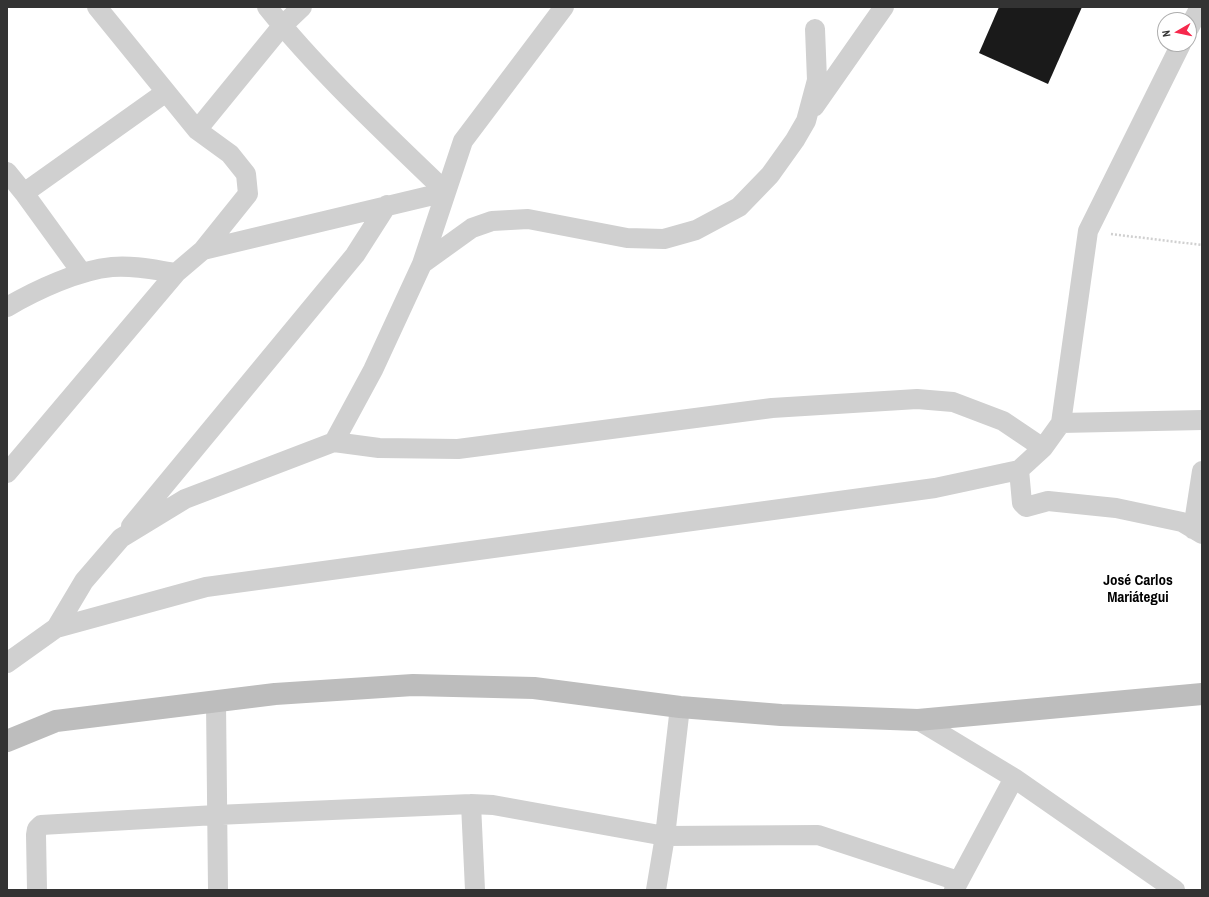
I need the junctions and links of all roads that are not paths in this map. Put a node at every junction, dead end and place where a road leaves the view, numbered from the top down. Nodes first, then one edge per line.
1 (97, 7) edge
2 (267, 7) edge
3 (302, 7) edge
4 (564, 7) edge
5 (884, 7) edge
6 (282, 26) junction
7 (816, 29) dead end
8 (1177, 52) edge
9 (166, 92) junction
10 (806, 121) junction
11 (197, 130) junction
12 (7, 172) edge
13 (446, 192) junction
14 (24, 193) junction
15 (387, 205) junction
16 (203, 250) junction
17 (422, 264) junction
18 (82, 273) junction
19 (176, 273) junction
20 (7, 307) edge
21 (1202, 420) edge
22 (1062, 423) junction
23 (334, 442) junction
24 (1043, 448) junction
25 (1019, 470) junction
26 (1202, 471) edge
27 (7, 473) edge
28 (1197, 531) edge
29 (121, 538) junction
30 (56, 628) junction
31 (7, 663) edge
32 (1202, 694) edge
33 (216, 702) junction
34 (680, 707) junction
35 (918, 720) junction
36 (7, 741) edge
37 (1014, 778) junction
38 (471, 804) junction
39 (216, 815) junction
40 (665, 836) junction
41 (956, 886) edge
42 (37, 890) edge
43 (218, 890) edge
44 (475, 890) edge
45 (656, 890) edge
46 (1175, 890) edge

1 - 9 street
2 - 6 street
3 - 6 street
4 - 13 street
5 - 10 street
6 - 11 street
6 - 13 street
7 - 10 street
8 - 22 street
9 - 11 street
9 - 14 street
10 - 17 street
11 - 16 street
12 - 14 street
13 - 15 street
13 - 17 street
14 - 18 street
15 - 16 street
15 - 29 street
16 - 19 street
17 - 23 street
18 - 19 street
18 - 20 street
19 - 27 street
21 - 22 street
22 - 24 street
23 - 24 street
23 - 29 street
24 - 25 street
25 - 28 street
25 - 30 street
26 - 28 street
29 - 30 street
30 - 31 street
32 - 35 main road
33 - 34 main road
33 - 36 main road
33 - 39 street
34 - 35 main road
34 - 40 street
35 - 37 street
37 - 41 street
37 - 46 street
38 - 39 street
38 - 40 street
38 - 44 street
39 - 42 street
39 - 43 street
40 - 41 street
40 - 45 street

